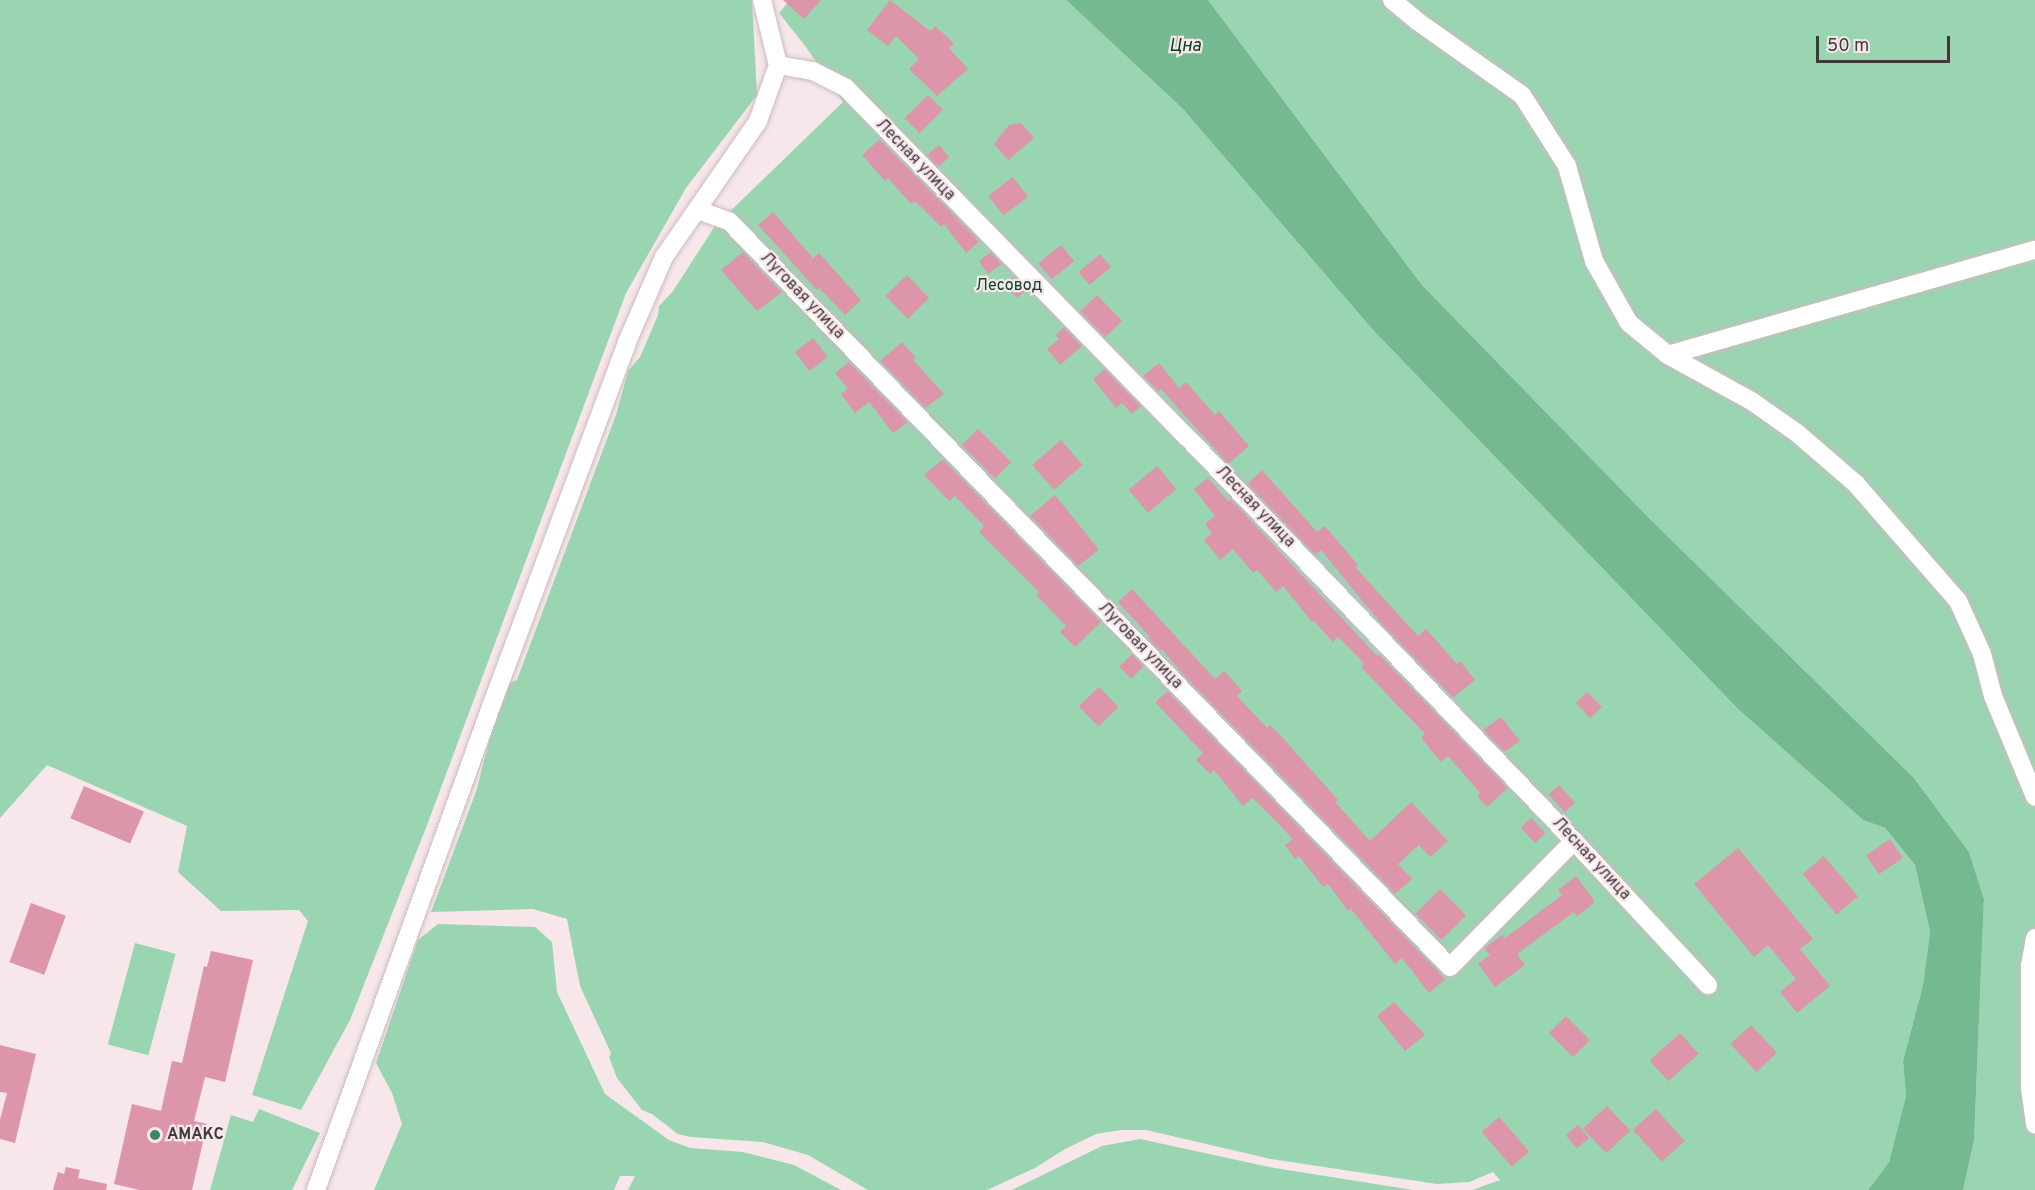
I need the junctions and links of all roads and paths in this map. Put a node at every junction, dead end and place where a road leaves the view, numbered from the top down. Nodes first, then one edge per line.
1 (762, 0) edge
2 (1392, 0) edge
3 (778, 65) junction
4 (698, 210) junction
5 (2035, 250) edge
6 (1668, 355) junction
7 (2035, 797) edge
8 (1574, 841) junction
9 (2035, 938) edge
10 (1708, 985) dead end
11 (2035, 1125) edge
12 (316, 1190) edge

1 - 3 street
2 - 6 street
3 - 4 street
3 - 8 street, Лесная улица
4 - 8 street, Луговая улица
4 - 12 street
5 - 6 street
6 - 7 street
8 - 10 street, Лесная улица
9 - 11 street

